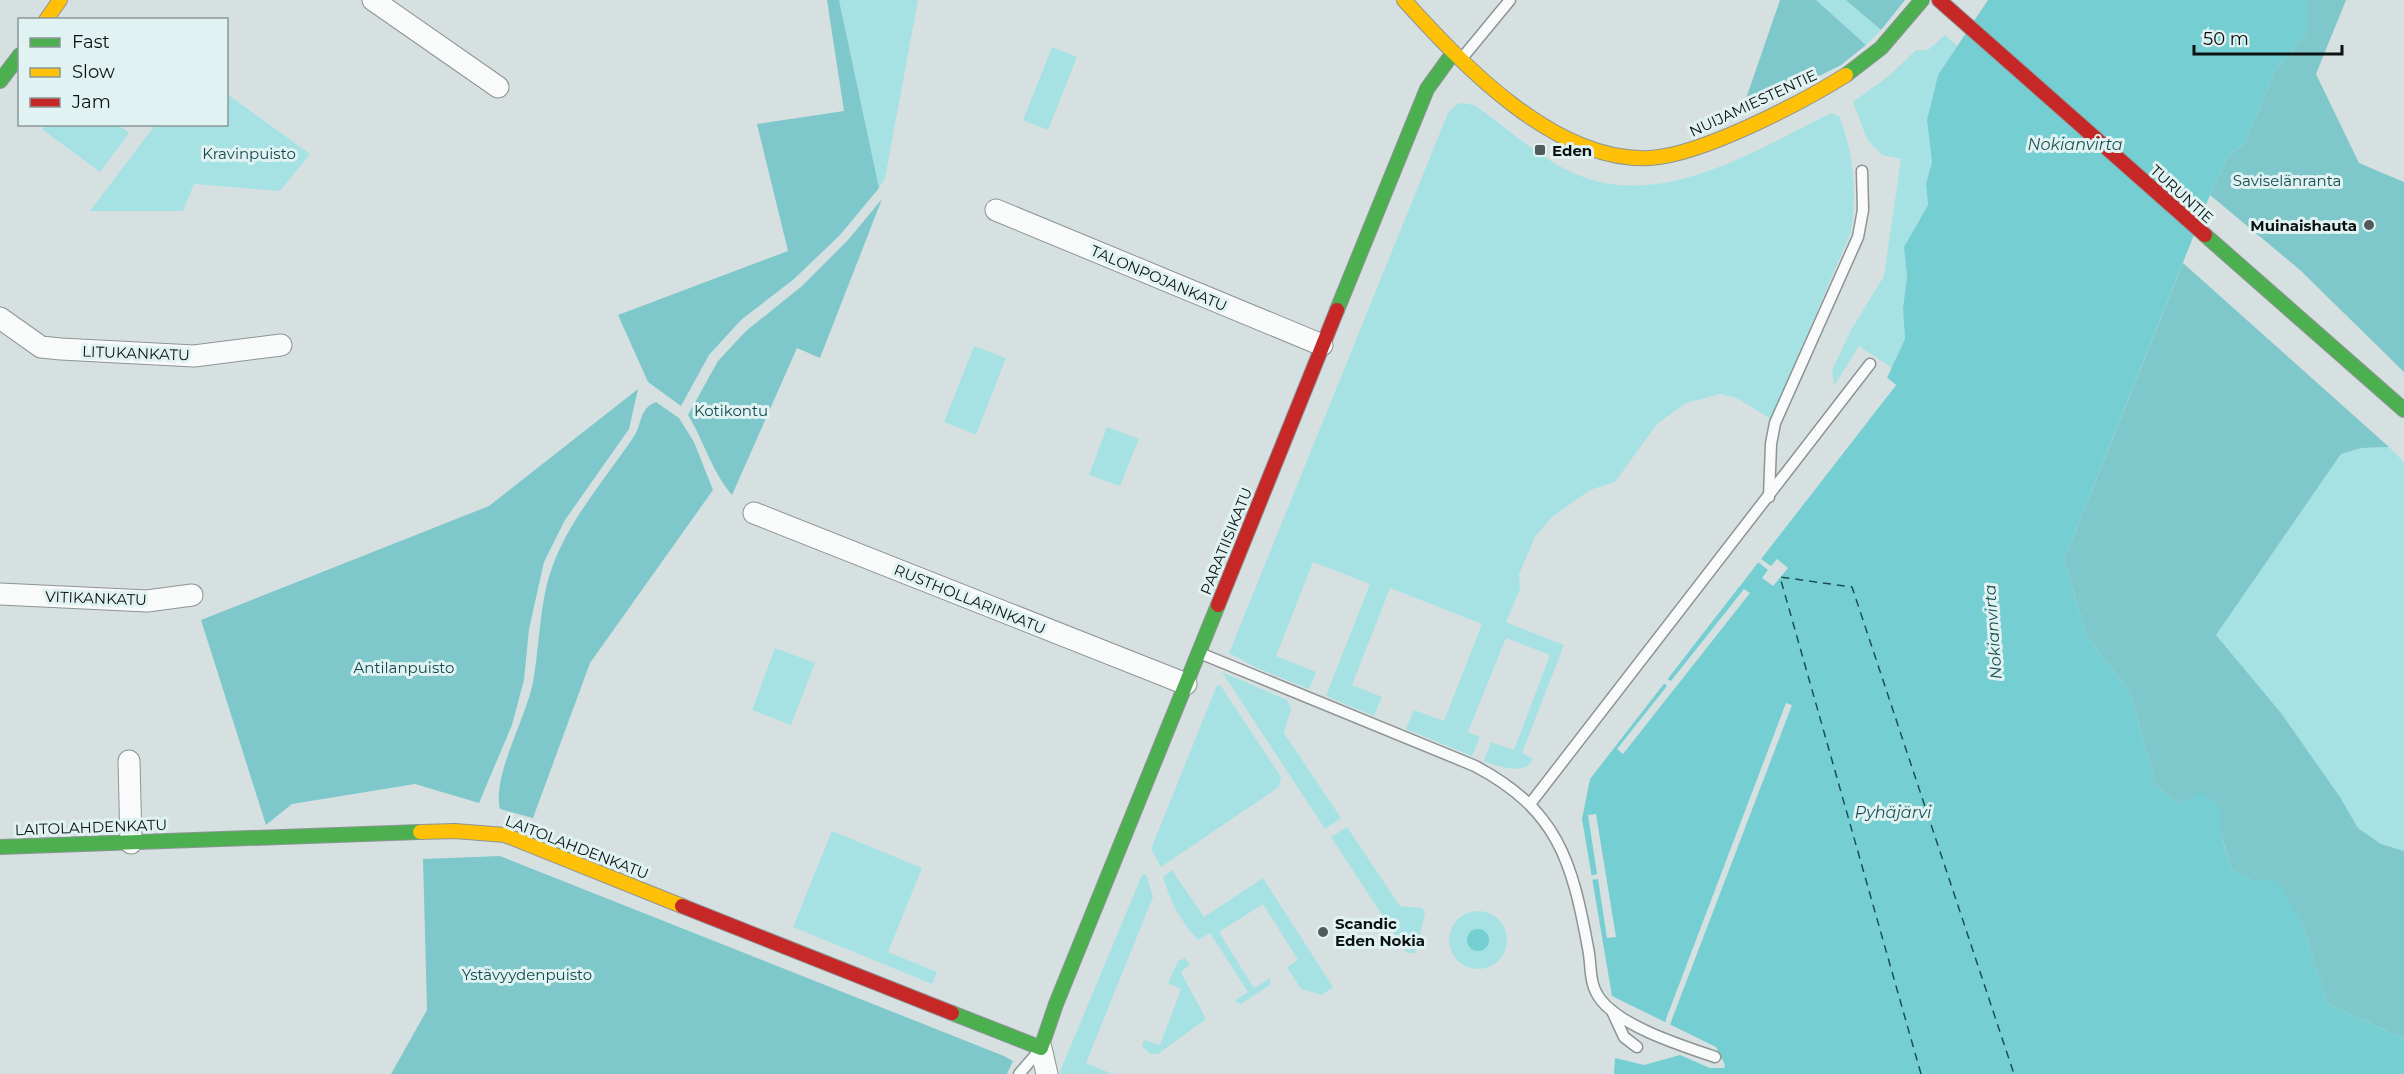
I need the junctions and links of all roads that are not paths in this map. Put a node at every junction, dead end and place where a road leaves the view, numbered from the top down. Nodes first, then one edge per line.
1 (60, 0) edge
2 (374, 0) edge
3 (1404, 0) edge
4 (1510, 0) edge
5 (1922, 0) edge
6 (1939, 0) edge
7 (47, 18) edge
8 (1457, 56) junction
9 (18, 58) edge
10 (0, 81) edge
11 (498, 87) dead end
12 (1862, 171) dead end
13 (996, 210) dead end
14 (0, 318) edge
15 (281, 345) dead end
16 (1322, 345) junction
17 (1870, 364) dead end
18 (2404, 410) edge
19 (1769, 497) junction
20 (754, 513) dead end
21 (0, 594) edge
22 (192, 595) dead end
23 (1198, 653) junction
24 (1186, 684) junction
25 (129, 761) dead end
26 (1530, 804) junction
27 (131, 843) junction
28 (0, 847) edge
29 (1612, 1011) junction
30 (1637, 1047) dead end
31 (1041, 1048) junction
32 (1715, 1057) dead end
33 (1019, 1074) edge
34 (1047, 1074) edge

1 - 7 main road
2 - 11 street
3 - 8 main road, NUIJAMIESTENTIE
4 - 8 lane
5 - 8 main road, NUIJAMIESTENTIE
6 - 18 main road, TURUNTIE
8 - 16 main road, PARATIISIKATU
9 - 10 main road
12 - 19 lane
13 - 16 street, TALONPOJANKATU
14 - 15 street, LITUKANKATU
16 - 23 main road, PARATIISIKATU
17 - 19 lane
19 - 26 lane
20 - 24 street, RUSTHOLLARINKATU
21 - 22 street, VITIKANKATU
23 - 24 main road, PARATIISIKATU
23 - 26 lane
24 - 31 main road, PARATIISIKATU
25 - 27 street
26 - 29 lane
27 - 28 main road, LAITOLAHDENKATU
27 - 31 main road, LAITOLAHDENKATU
29 - 30 lane
29 - 32 lane
31 - 33 lane
31 - 34 street

